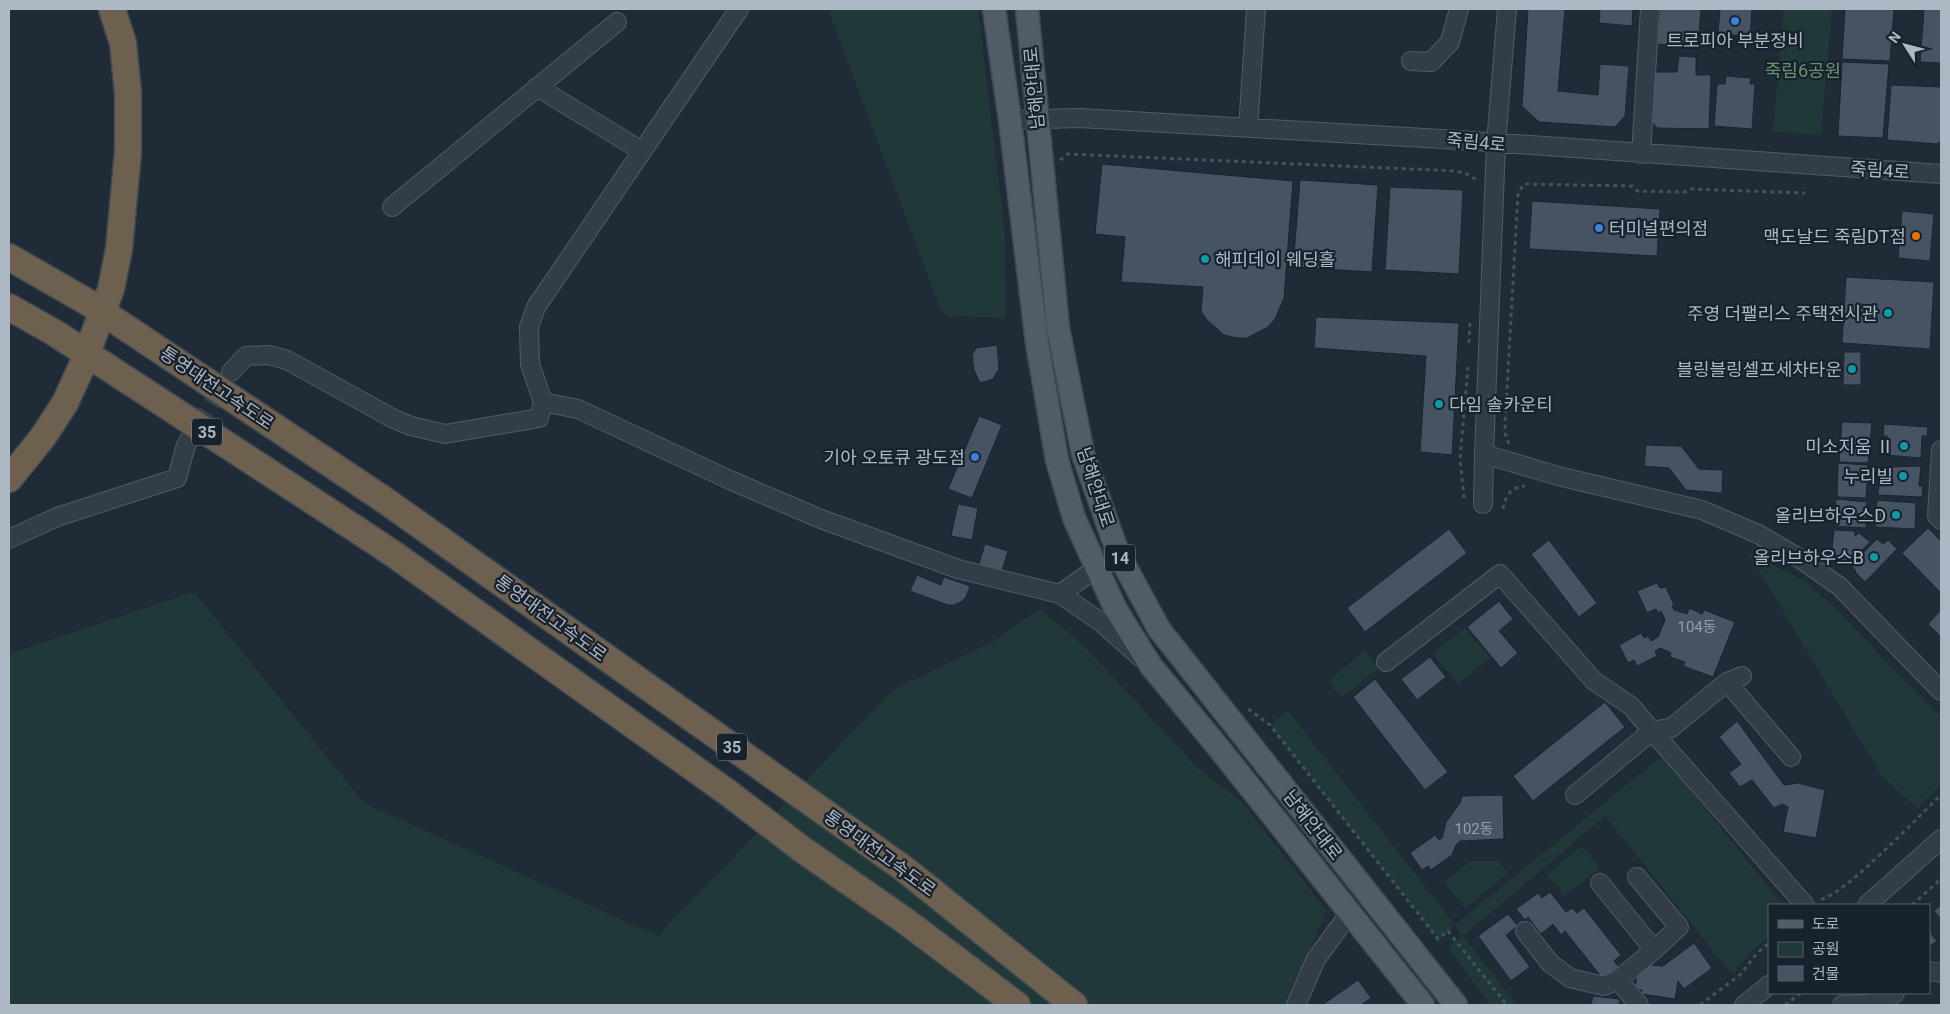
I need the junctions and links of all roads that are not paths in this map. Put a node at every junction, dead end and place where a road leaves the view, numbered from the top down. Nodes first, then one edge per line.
1 (112, 9) edge
2 (739, 9) edge
3 (994, 9) edge
4 (1027, 9) edge
5 (1256, 9) edge
6 (1459, 9) edge
7 (1507, 9) edge
8 (1650, 9) edge
9 (617, 22) dead end
10 (1412, 61) dead end
11 (537, 87) junction
12 (1037, 119) junction
13 (1010, 120) junction
14 (1248, 128) junction
15 (1496, 144) junction
16 (642, 152) junction
17 (1641, 154) junction
18 (1941, 174) edge
19 (392, 207) dead end
20 (9, 256) edge
21 (9, 307) edge
22 (231, 372) tunnel mouth
23 (544, 402) junction
24 (198, 427) tunnel mouth
25 (1941, 450) edge
26 (1484, 454) junction
27 (9, 479) edge
28 (1483, 504) dead end
29 (1941, 520) edge
30 (9, 539) edge
31 (1118, 553) junction
32 (1097, 569) junction
33 (1060, 594) junction
34 (1386, 662) dead end
35 (1150, 666) junction
36 (1941, 691) edge
37 (1652, 731) junction
38 (1791, 757) dead end
39 (1575, 795) dead end
40 (1941, 839) edge
41 (1637, 877) dead end
42 (1600, 883) dead end
43 (1812, 902) edge
44 (1869, 904) edge
45 (1349, 914) junction
46 (1525, 931) dead end
47 (1654, 950) junction
48 (1618, 980) junction
49 (1768, 986) edge
50 (1884, 996) edge
51 (1018, 1005) edge
52 (1074, 1005) edge
53 (1296, 1005) edge
54 (1423, 1005) edge
55 (1456, 1005) edge
56 (1639, 1005) edge
57 (1744, 1005) edge
58 (1842, 1005) edge

1 - 27 highway, bridge
2 - 16 street
3 - 13 main road, 남해안대로 / 14
4 - 12 main road, 남해안대로 / 14
5 - 14 street
6 - 10 street
7 - 15 street
8 - 17 street
9 - 11 street
11 - 16 street
11 - 19 street
12 - 13 street, 죽림4로
12 - 14 street, 죽림4로
12 - 31 main road, 남해안대로 / 14
13 - 32 main road, 남해안대로 / 14
14 - 15 street, 죽림4로
15 - 17 street, 죽림4로
15 - 26 street
16 - 23 street
17 - 18 street, 죽림4로
20 - 52 highway, 통영대전고속도로 / 35, bridge
21 - 51 highway, 35, bridge
22 - 23 street
23 - 33 street
24 - 30 street
25 - 29 street
26 - 28 street
26 - 36 street
31 - 32 street
31 - 55 main road, 남해안대로 / 14
32 - 33 street
32 - 35 main road, 남해안대로 / 14
33 - 35 street
34 - 37 street
35 - 45 main road, 남해안대로 / 14
37 - 38 street
37 - 39 street
37 - 43 street
40 - 44 street
41 - 47 street
42 - 47 street
45 - 53 street
45 - 54 main road, 남해안대로 / 14
46 - 48 street
47 - 48 street
48 - 56 street
49 - 57 street
50 - 58 street

